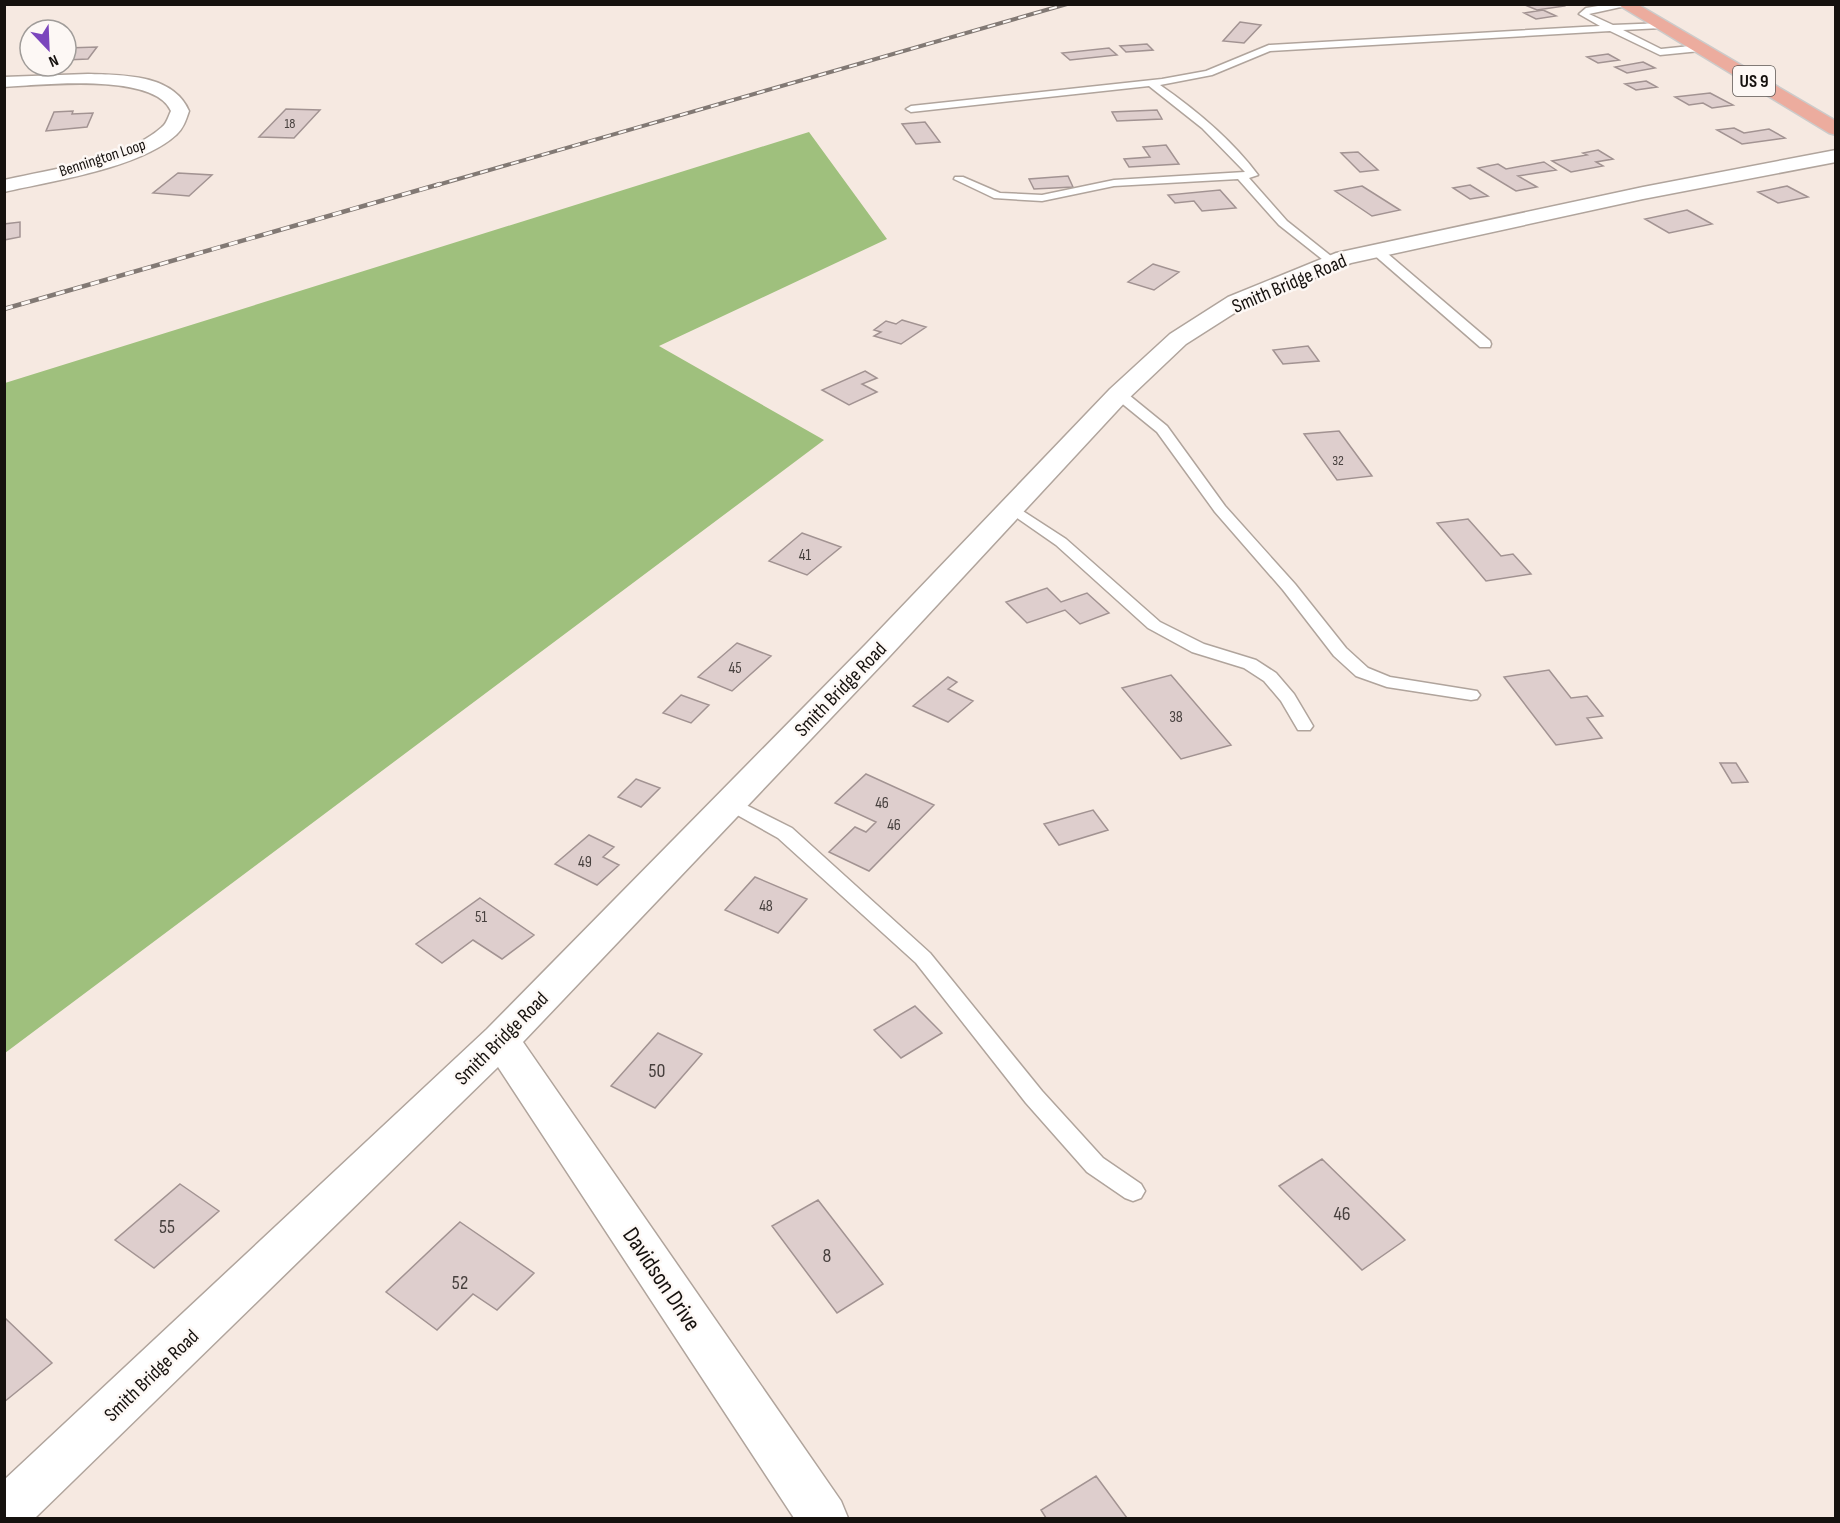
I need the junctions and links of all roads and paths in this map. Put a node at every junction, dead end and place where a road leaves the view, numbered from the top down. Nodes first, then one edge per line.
1 (1625, 5) edge
2 (1661, 26) junction
3 (1612, 29) junction
4 (1700, 48) junction
5 (4, 82) edge
6 (1152, 84) junction
7 (911, 109) dead end
8 (1836, 129) edge
9 (1836, 156) edge
10 (1241, 176) junction
11 (960, 179) dead end
12 (4, 186) edge
13 (1377, 251) junction
14 (1332, 262) junction
15 (1485, 344) dead end
16 (1119, 394) junction
17 (1012, 508) junction
18 (1471, 695) dead end
19 (1304, 726) dead end
20 (730, 803) junction
21 (501, 1040) junction
22 (1133, 1191) dead end
23 (4, 1514) edge
24 (823, 1518) edge

1 - 2 main road, US 9
1 - 3 lane
2 - 3 lane
2 - 4 main road, US 9
3 - 4 lane
3 - 6 lane
4 - 8 main road, US 9
5 - 12 street, Bennington Loop
6 - 7 lane
6 - 10 lane
9 - 13 street, Smith Bridge Road
10 - 11 lane
10 - 14 lane
13 - 14 street, Smith Bridge Road
13 - 15 lane
14 - 16 street, Smith Bridge Road
16 - 17 street, Smith Bridge Road
16 - 18 lane
17 - 19 lane
17 - 20 street, Smith Bridge Road
20 - 21 street, Smith Bridge Road
20 - 22 lane
21 - 23 street, Smith Bridge Road
21 - 24 street, Davidson Drive

